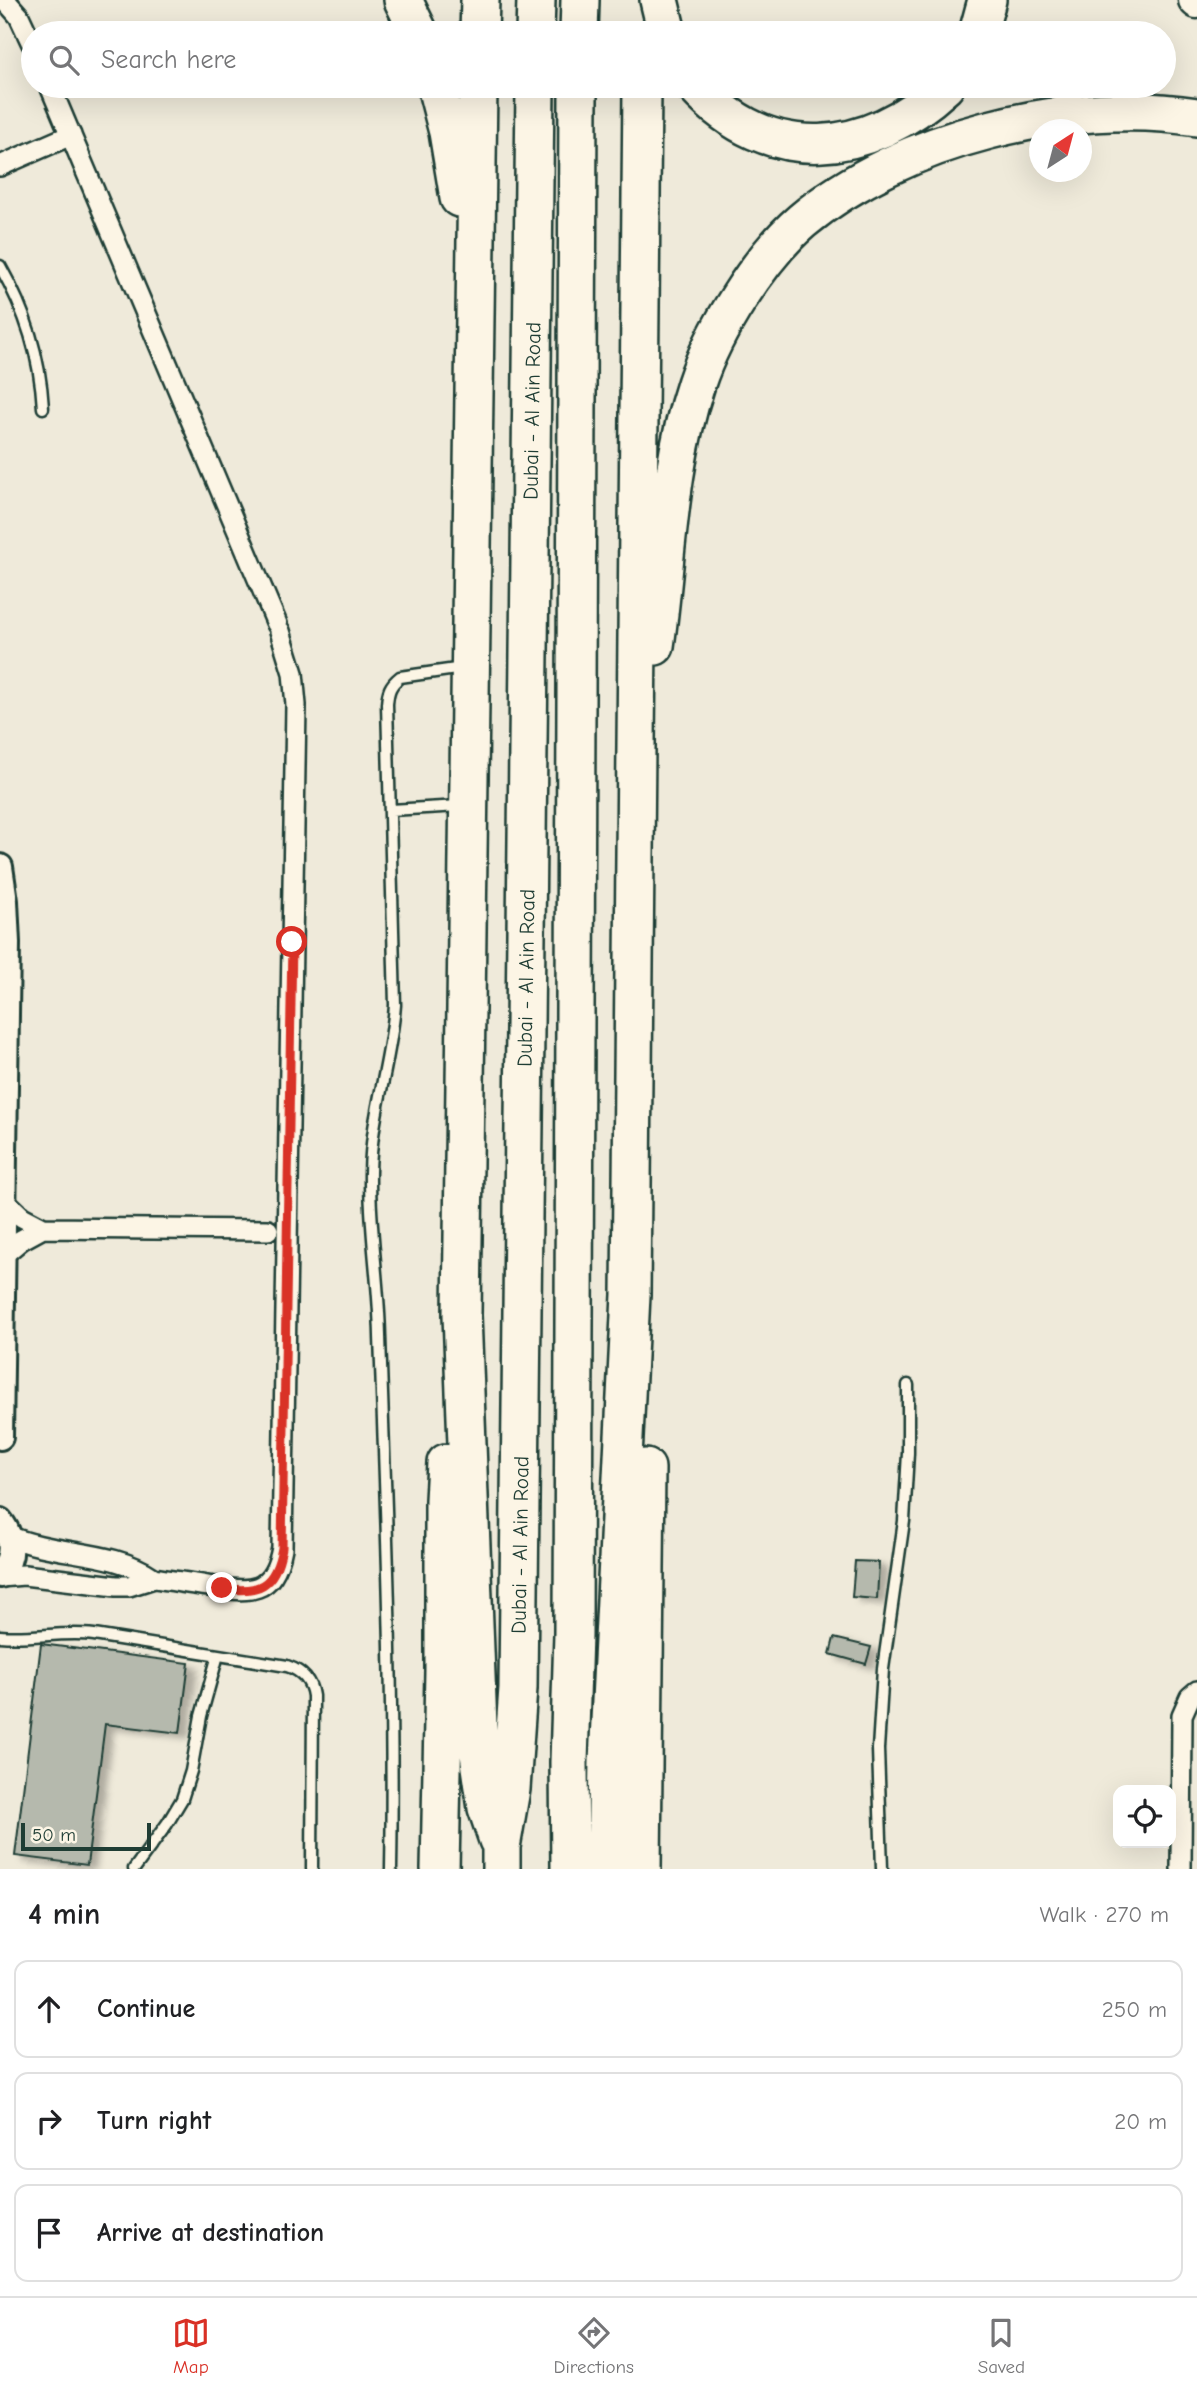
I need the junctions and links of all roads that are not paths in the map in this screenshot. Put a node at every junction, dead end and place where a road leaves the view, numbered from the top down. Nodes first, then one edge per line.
1 (5, 0) edge
2 (403, 0) edge
3 (480, 0) edge
4 (536, 0) edge
5 (580, 0) edge
6 (643, 0) edge
7 (659, 0) edge
8 (987, 0) edge
9 (21, 21) edge
10 (413, 21) edge
11 (479, 21) edge
12 (535, 21) edge
13 (579, 21) edge
14 (642, 21) edge
15 (664, 21) edge
16 (981, 21) edge
17 (55, 98) edge
18 (439, 98) edge
19 (478, 98) edge
20 (535, 98) edge
21 (578, 98) edge
22 (642, 98) edge
23 (709, 98) edge
24 (932, 98) edge
25 (1197, 117) edge
26 (71, 135) junction
27 (0, 166) edge
28 (0, 266) edge
29 (474, 321) junction
30 (43, 408) dead end
31 (471, 667) junction
32 (637, 722) junction
33 (468, 806) junction
34 (391, 810) junction
35 (0, 867) edge
36 (4, 1200) junction
37 (43, 1228) junction
38 (268, 1230) dead end
39 (2, 1256) junction
40 (462, 1315) junction
41 (630, 1326) junction
42 (908, 1385) dead end
43 (0, 1437) edge
44 (3, 1521) edge
45 (0, 1576) edge
46 (154, 1578) junction
47 (0, 1636) edge
48 (218, 1655) junction
49 (1197, 1691) edge
50 (1197, 1707) edge
51 (1184, 1725) junction
52 (501, 1858) edge
53 (134, 1869) edge
54 (312, 1869) edge
55 (391, 1869) edge
56 (440, 1869) edge
57 (570, 1869) edge
58 (606, 1869) edge
59 (642, 1869) edge
60 (882, 1869) edge
61 (1181, 1869) edge

1 - 9 street
2 - 10 highway
3 - 11 highway
4 - 12 highway
5 - 13 highway
6 - 14 highway
7 - 15 highway
8 - 16 highway
17 - 26 street
18 - 29 highway
19 - 29 highway
20 - 52 highway, Dubai - Al Ain Road
21 - 57 highway, Dubai - Al Ain Road
22 - 32 highway
23 - 24 highway
25 - 32 highway
26 - 27 street
26 - 46 street
28 - 30 lane
29 - 31 highway
31 - 33 highway
31 - 34 lane
32 - 41 highway
33 - 34 lane
33 - 40 highway
34 - 55 lane
35 - 36 street
36 - 37 street
36 - 39 street
37 - 38 street
37 - 39 street
39 - 43 street
40 - 52 highway
40 - 56 highway
41 - 58 highway
41 - 59 highway
42 - 60 lane
44 - 45 street
44 - 46 street
45 - 46 street
47 - 48 lane
48 - 53 lane
48 - 54 lane
49 - 51 street
50 - 51 street
51 - 61 street

